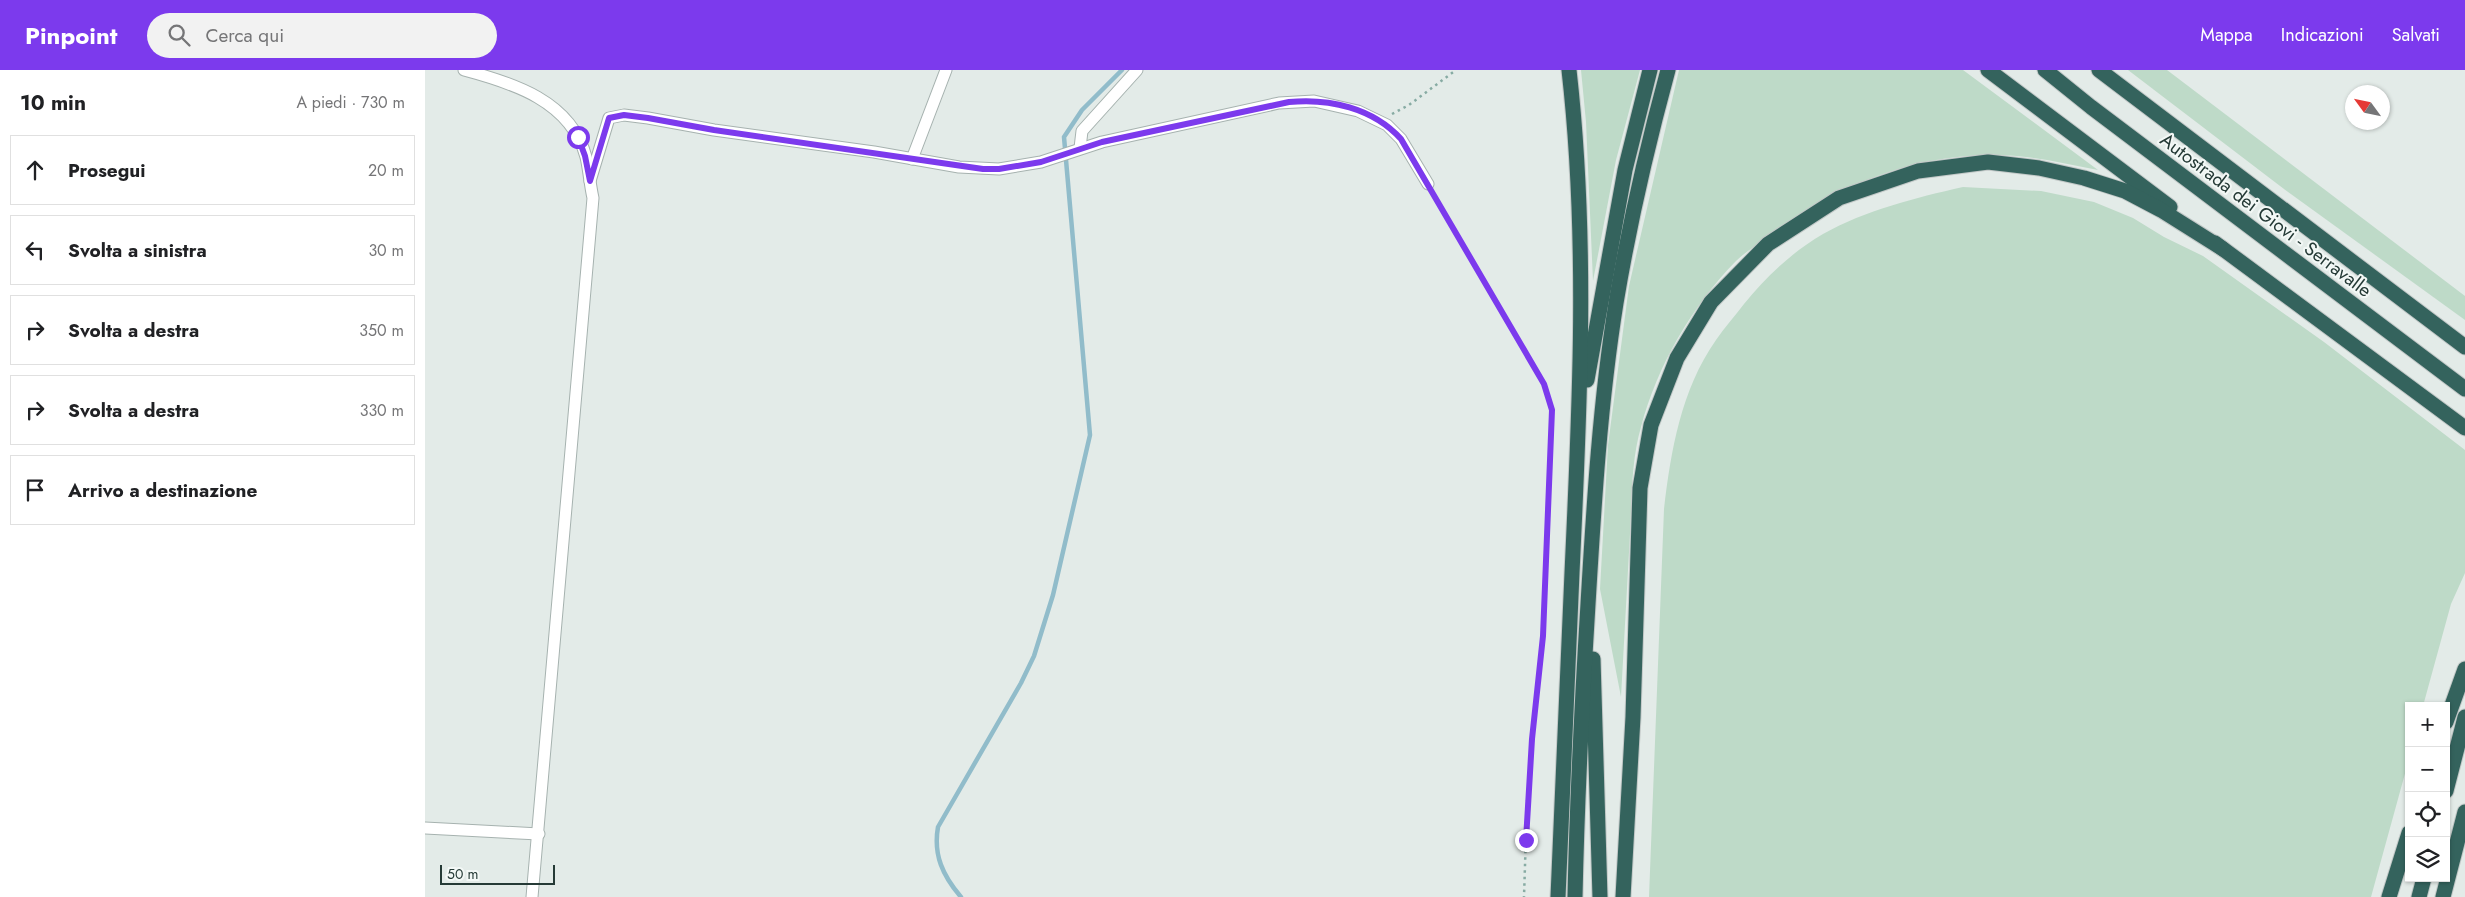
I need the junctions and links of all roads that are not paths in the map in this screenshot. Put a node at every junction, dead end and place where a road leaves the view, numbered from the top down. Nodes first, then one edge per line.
1 (464, 70) edge
2 (946, 70) edge
3 (1137, 70) edge
4 (1569, 70) edge
5 (1650, 70) edge
6 (1668, 70) edge
7 (1989, 70) edge
8 (2045, 70) edge
9 (2099, 70) edge
10 (1080, 148) junction
11 (912, 159) junction
12 (590, 181) junction
13 (1427, 184) road end
14 (2223, 249) junction
15 (2465, 347) edge
16 (2465, 389) edge
17 (1580, 427) junction
18 (2465, 428) edge
19 (1590, 574) junction
20 (2465, 669) edge
21 (2450, 711) edge
22 (2465, 717) edge
23 (2450, 775) edge
24 (2465, 812) edge
25 (425, 828) edge
26 (539, 834) junction
27 (2408, 837) edge
28 (2423, 882) edge
29 (532, 897) edge
30 (1558, 897) edge
31 (1575, 897) edge
32 (1600, 897) edge
33 (1623, 897) edge
34 (2389, 897) edge
35 (2419, 897) edge
36 (2443, 897) edge

1 - 12 street
2 - 11 street
3 - 10 street
4 - 17 highway
5 - 17 highway
6 - 19 highway
7 - 14 highway
8 - 16 highway, Autostrada dei Giovi - Serravalle
9 - 15 highway, Autostrada dei Giovi - Serravalle
10 - 11 street
10 - 13 street
11 - 12 street
12 - 26 street
14 - 18 highway
14 - 33 highway
17 - 30 highway
19 - 31 highway
19 - 32 highway
20 - 21 highway
22 - 23 highway
24 - 36 highway
25 - 26 street
26 - 29 street
27 - 34 highway
28 - 35 highway

